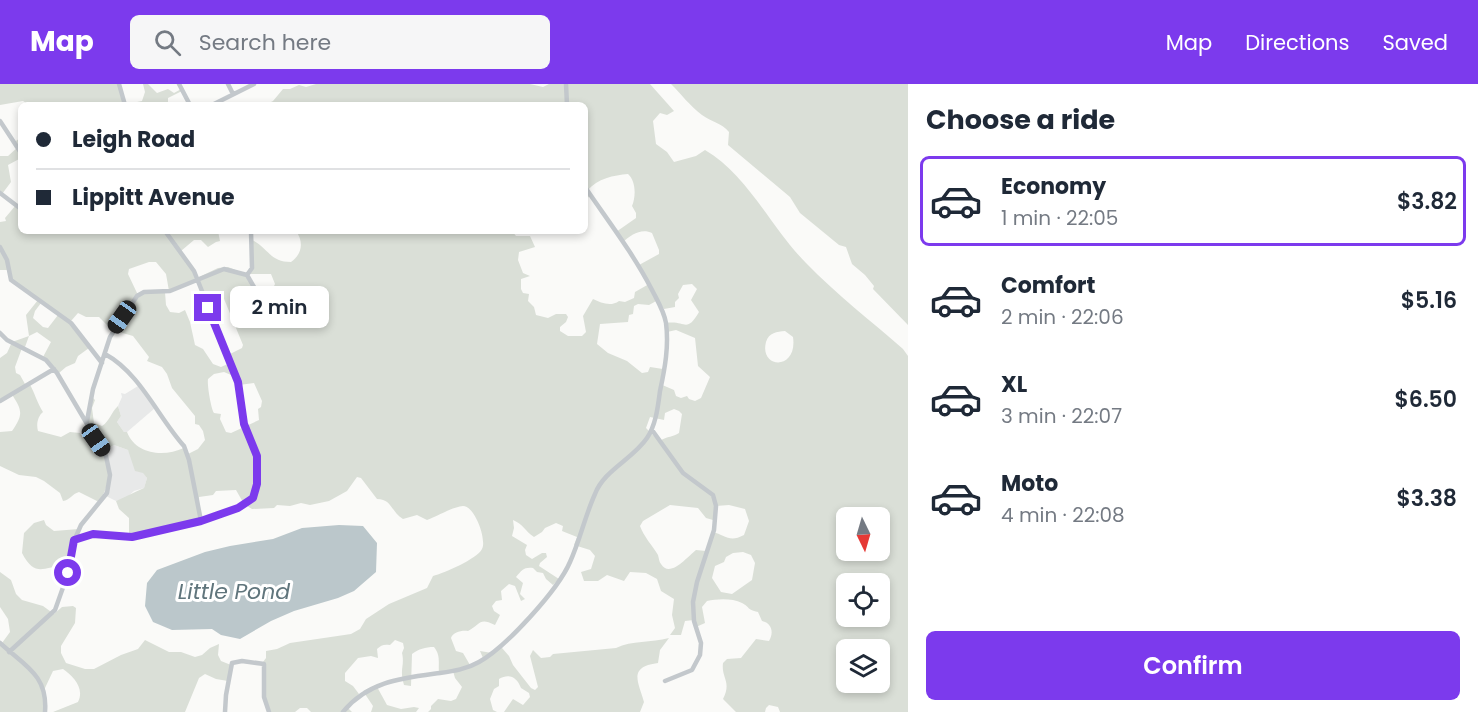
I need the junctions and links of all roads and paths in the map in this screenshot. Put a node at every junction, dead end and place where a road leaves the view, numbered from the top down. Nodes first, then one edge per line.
1 (119, 84) edge
2 (179, 84) edge
3 (228, 84) edge
4 (254, 84) edge
5 (566, 84) edge
6 (233, 94) junction
7 (124, 102) edge
8 (188, 102) edge
9 (218, 102) edge
10 (567, 102) edge
11 (0, 121) edge
12 (18, 148) edge
13 (588, 191) edge
14 (0, 193) edge
15 (18, 206) edge
16 (167, 234) edge
17 (251, 234) edge
18 (0, 247) edge
19 (247, 275) junction
20 (197, 279) junction
21 (269, 313) dead end
22 (0, 333) edge
23 (105, 354) junction
24 (102, 363) junction
25 (54, 369) junction
26 (91, 397) junction
27 (0, 401) edge
28 (76, 404) junction
29 (87, 423) junction
30 (652, 430) junction
31 (201, 521) junction
32 (74, 540) junction
33 (0, 643) edge
34 (9, 652) junction
35 (665, 681) dead end
36 (45, 712) edge
37 (225, 712) edge
38 (269, 712) edge
39 (343, 712) edge

1 - 7 street
2 - 8 street
3 - 6 street
4 - 6 street
5 - 10 street
6 - 9 street
11 - 12 street
13 - 30 street
14 - 15 street
16 - 20 street
17 - 19 street
18 - 24 street
19 - 20 street
19 - 21 street
20 - 23 street
20 - 31 street
22 - 25 street
23 - 24 street
23 - 31 street
24 - 26 street
25 - 27 street
25 - 28 street
26 - 28 street
26 - 29 street
28 - 29 street
29 - 32 street
30 - 35 street
30 - 39 street
31 - 32 street
32 - 34 street
33 - 34 street
34 - 36 street
37 - 38 street

